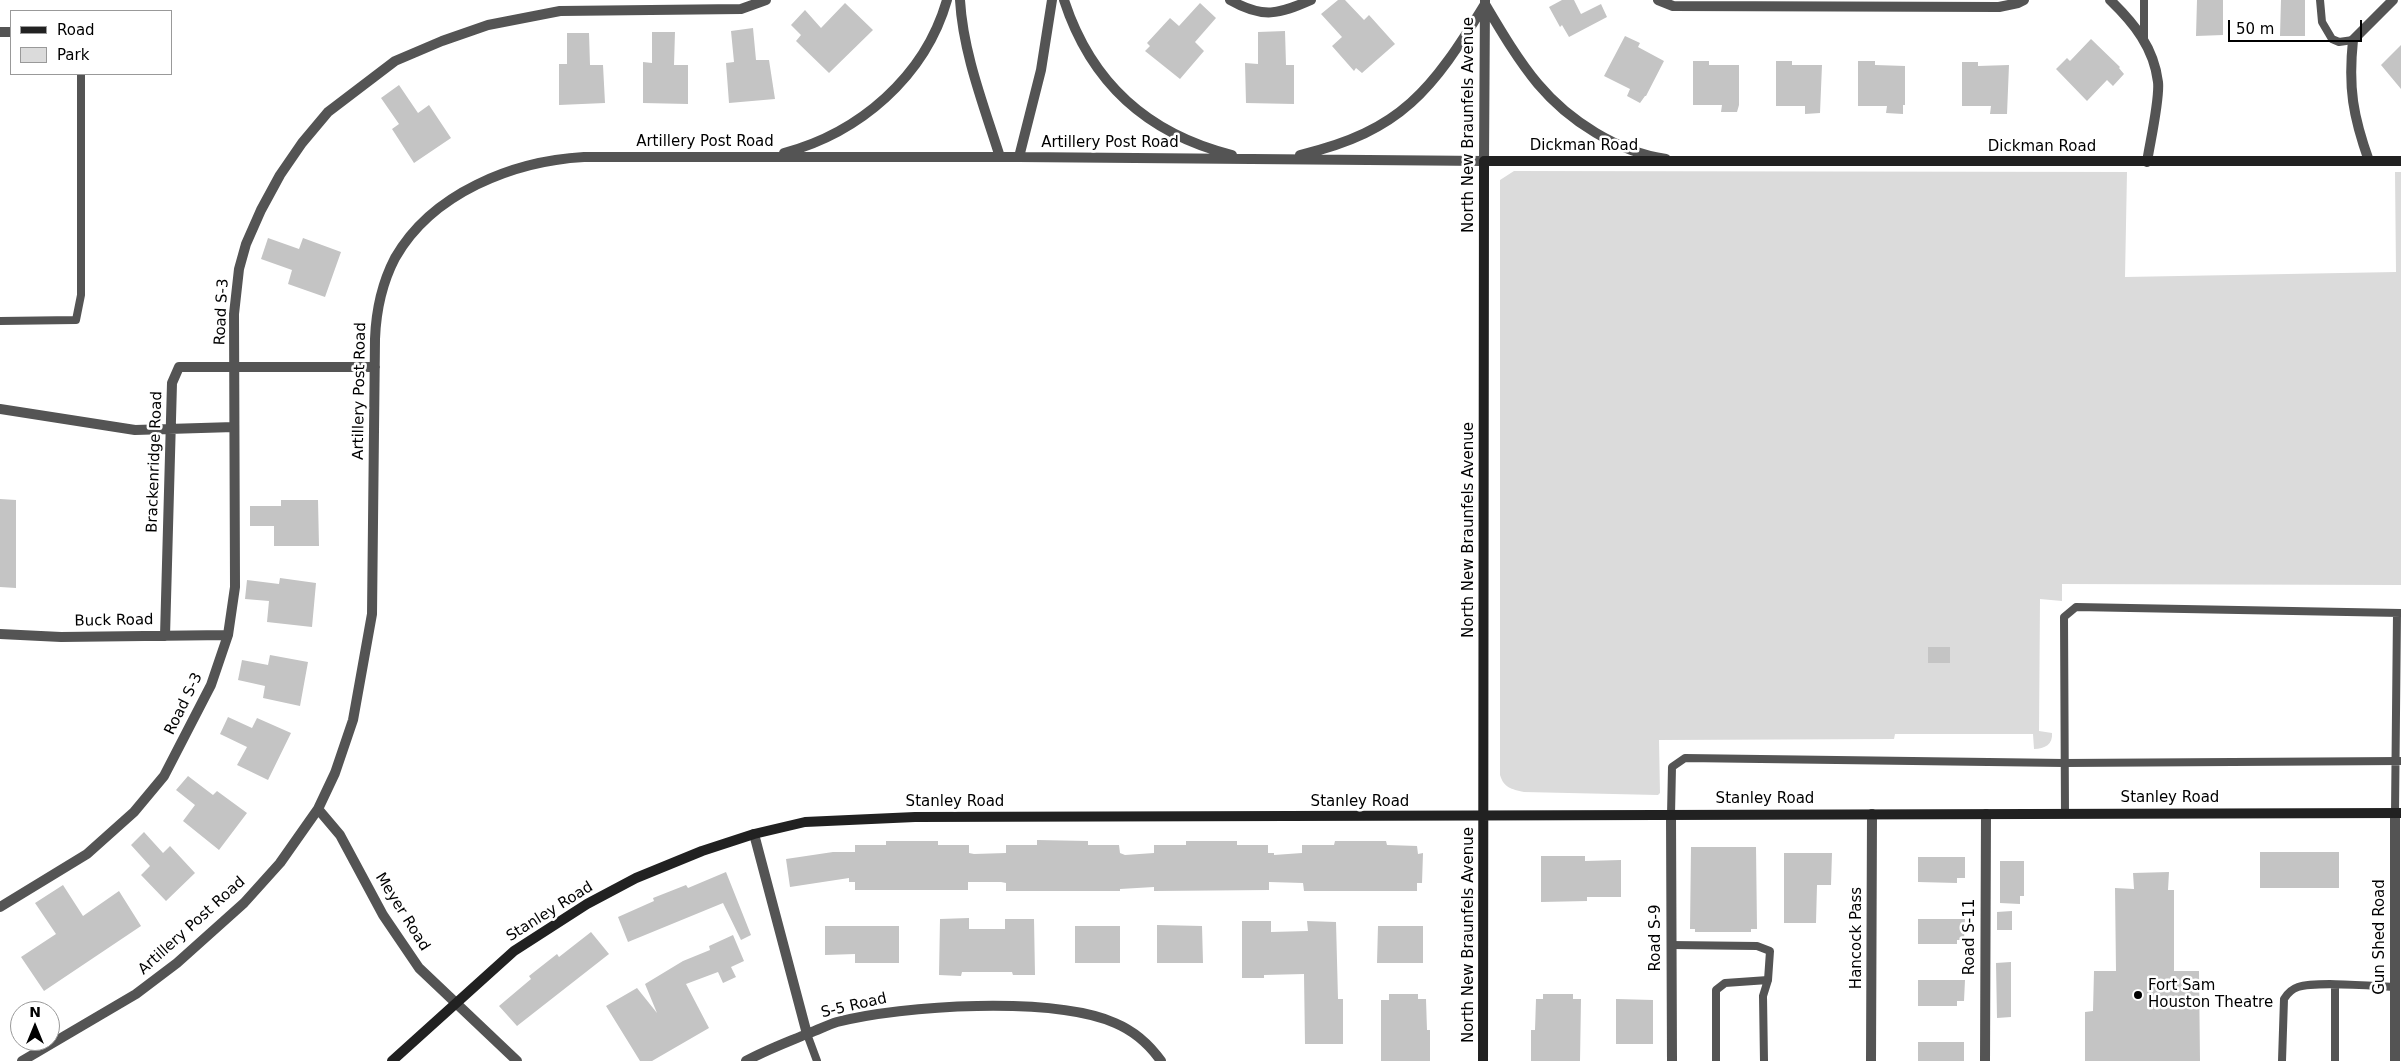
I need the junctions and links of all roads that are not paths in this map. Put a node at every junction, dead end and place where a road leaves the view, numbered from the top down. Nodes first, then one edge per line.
1 (766, 0) edge
2 (947, 0) edge
3 (960, 0) edge
4 (1052, 0) edge
5 (1064, 0) edge
6 (1230, 0) edge
7 (1311, 0) edge
8 (1658, 0) edge
9 (2024, 0) edge
10 (2110, 0) edge
11 (2144, 0) edge
12 (2320, 0) edge
13 (2393, 0) edge
14 (1485, 2) edge
15 (2353, 40) junction
16 (2144, 41) junction
17 (82, 75) edge
18 (772, 157) junction
19 (1000, 157) junction
20 (1019, 157) junction
21 (1248, 158) junction
22 (1284, 158) junction
23 (1484, 161) junction
24 (1684, 161) junction
25 (2369, 161) junction
26 (2401, 161) edge
27 (2147, 162) junction
28 (0, 321) edge
29 (235, 367) junction
30 (375, 367) junction
31 (0, 409) edge
32 (234, 427) junction
33 (171, 429) junction
34 (2399, 613) edge
35 (0, 634) edge
36 (228, 635) junction
37 (165, 636) junction
38 (2399, 660) edge
39 (2398, 709) edge
40 (2398, 761) edge
41 (2064, 763) junction
42 (318, 809) junction
43 (2398, 813) edge
44 (1872, 814) junction
45 (1986, 814) junction
46 (2065, 814) junction
47 (1671, 815) junction
48 (1484, 817) junction
49 (754, 834) junction
50 (0, 907) edge
51 (1671, 945) junction
52 (1768, 980) junction
53 (2335, 986) junction
54 (2395, 987) junction
55 (456, 1002) junction
56 (807, 1034) junction
57 (22, 1061) edge
58 (392, 1061) edge
59 (517, 1061) edge
60 (746, 1061) edge
61 (817, 1061) edge
62 (1161, 1061) edge
63 (1483, 1061) edge
64 (1672, 1061) edge
65 (1716, 1061) edge
66 (1764, 1061) edge
67 (1871, 1061) edge
68 (1985, 1061) edge
69 (2282, 1061) edge
70 (2335, 1061) edge
71 (2396, 1061) edge

1 - 29 street, Road S-3
2 - 18 street
3 - 19 street
4 - 20 street
5 - 21 street
6 - 7 street
8 - 9 street
10 - 16 street
11 - 16 lane
12 - 15 lane
13 - 15 street
14 - 22 street, Artillery Post Road
14 - 23 street, North New Braunfels Avenue
14 - 24 street, Dickman Road
15 - 25 street
16 - 27 street
17 - 28 lane
18 - 19 street, Artillery Post Road
18 - 30 street, Artillery Post Road
19 - 20 street, Artillery Post Road
20 - 21 street, Artillery Post Road
21 - 22 street, Artillery Post Road
22 - 23 street, Artillery Post Road
23 - 24 street, Dickman Road
23 - 48 street, North New Braunfels Avenue
24 - 27 street, Dickman Road
25 - 26 street, Dickman Road
25 - 27 street, Dickman Road
29 - 30 street, Brackenridge Road
29 - 32 street, Road S-3
29 - 33 street, Brackenridge Road
30 - 42 street, Artillery Post Road
31 - 33 street
32 - 33 street
32 - 36 street, Road S-3
33 - 37 street, Brackenridge Road
34 - 38 lane
34 - 41 lane
35 - 37 street, Buck Road
36 - 37 street, Buck Road
36 - 50 street, Road S-3
38 - 39 lane
39 - 40 lane
40 - 41 lane
40 - 43 lane
41 - 46 lane
41 - 47 lane
42 - 55 street, Meyer Road
42 - 57 street, Artillery Post Road
43 - 46 street, Stanley Road
43 - 54 street, Gun Shed Road
44 - 45 street, Stanley Road
44 - 47 street, Stanley Road
44 - 67 street, Hancock Pass
45 - 46 street, Stanley Road
45 - 68 street, Road S-11
47 - 48 street, Stanley Road
47 - 51 street, Road S-9
48 - 49 street, Stanley Road
48 - 63 street, North New Braunfels Avenue
49 - 55 street, Stanley Road
49 - 56 street, S-5 Road
51 - 52 lane
51 - 64 street, Road S-9
52 - 65 lane
52 - 66 lane
53 - 54 lane
53 - 69 lane
53 - 70 lane
54 - 71 street, Gun Shed Road
55 - 58 street, Stanley Road
55 - 59 street, Meyer Road
56 - 60 street
56 - 61 lane
56 - 62 street, S-5 Road

